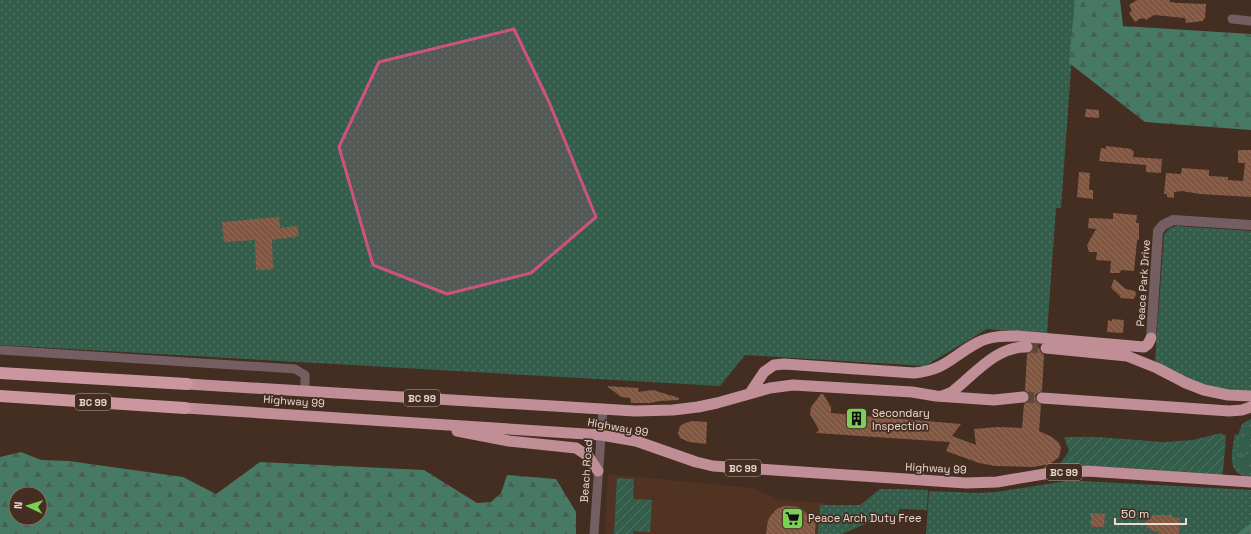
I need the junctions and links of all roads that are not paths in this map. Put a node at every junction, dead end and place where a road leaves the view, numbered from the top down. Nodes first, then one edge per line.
1 (1232, 20) dead end
2 (1251, 21) edge
3 (1251, 225) edge
4 (1151, 338) joint
5 (1027, 347) tunnel mouth
6 (1046, 348) tunnel mouth
7 (0, 350) edge
8 (0, 366) edge
9 (0, 374) edge
10 (85, 378) junction
11 (187, 384) joint
12 (305, 391) junction
13 (750, 393) junction
14 (0, 396) edge
15 (936, 396) junction
16 (1251, 396) edge
17 (1023, 397) tunnel mouth
18 (1042, 398) tunnel mouth
19 (1251, 407) edge
20 (185, 408) joint
21 (603, 409) junction
22 (411, 422) junction
23 (601, 436) junction
24 (598, 471) junction
25 (877, 478) junction
26 (1251, 482) edge
27 (1251, 489) edge
28 (594, 534) edge

1 - 2 street
3 - 4 street, Peace Park Drive
4 - 13 highway
5 - 15 highway, BC 99
6 - 16 highway
7 - 12 street, Highway 99
8 - 10 highway
9 - 10 highway, Highway 99 / BC 99
10 - 11 highway, Highway 99 / BC 99
11 - 12 highway, Highway 99 / BC 99
12 - 21 highway, Highway 99 / BC 99
13 - 15 highway, Highway 99 / BC 99
13 - 21 highway, Highway 99 / BC 99
14 - 20 highway, Highway 99 / BC 99
15 - 17 highway, Highway 99 / BC 99
18 - 19 highway
20 - 22 highway, Highway 99 / BC 99
21 - 23 street, Beach Road
22 - 23 highway, Highway 99 / BC 99
22 - 24 highway
23 - 24 street, Beach Road
23 - 25 highway, Highway 99 / BC 99
24 - 28 street, Beach Road
25 - 26 highway, Highway 99 / BC 99
25 - 27 highway, BC 99

